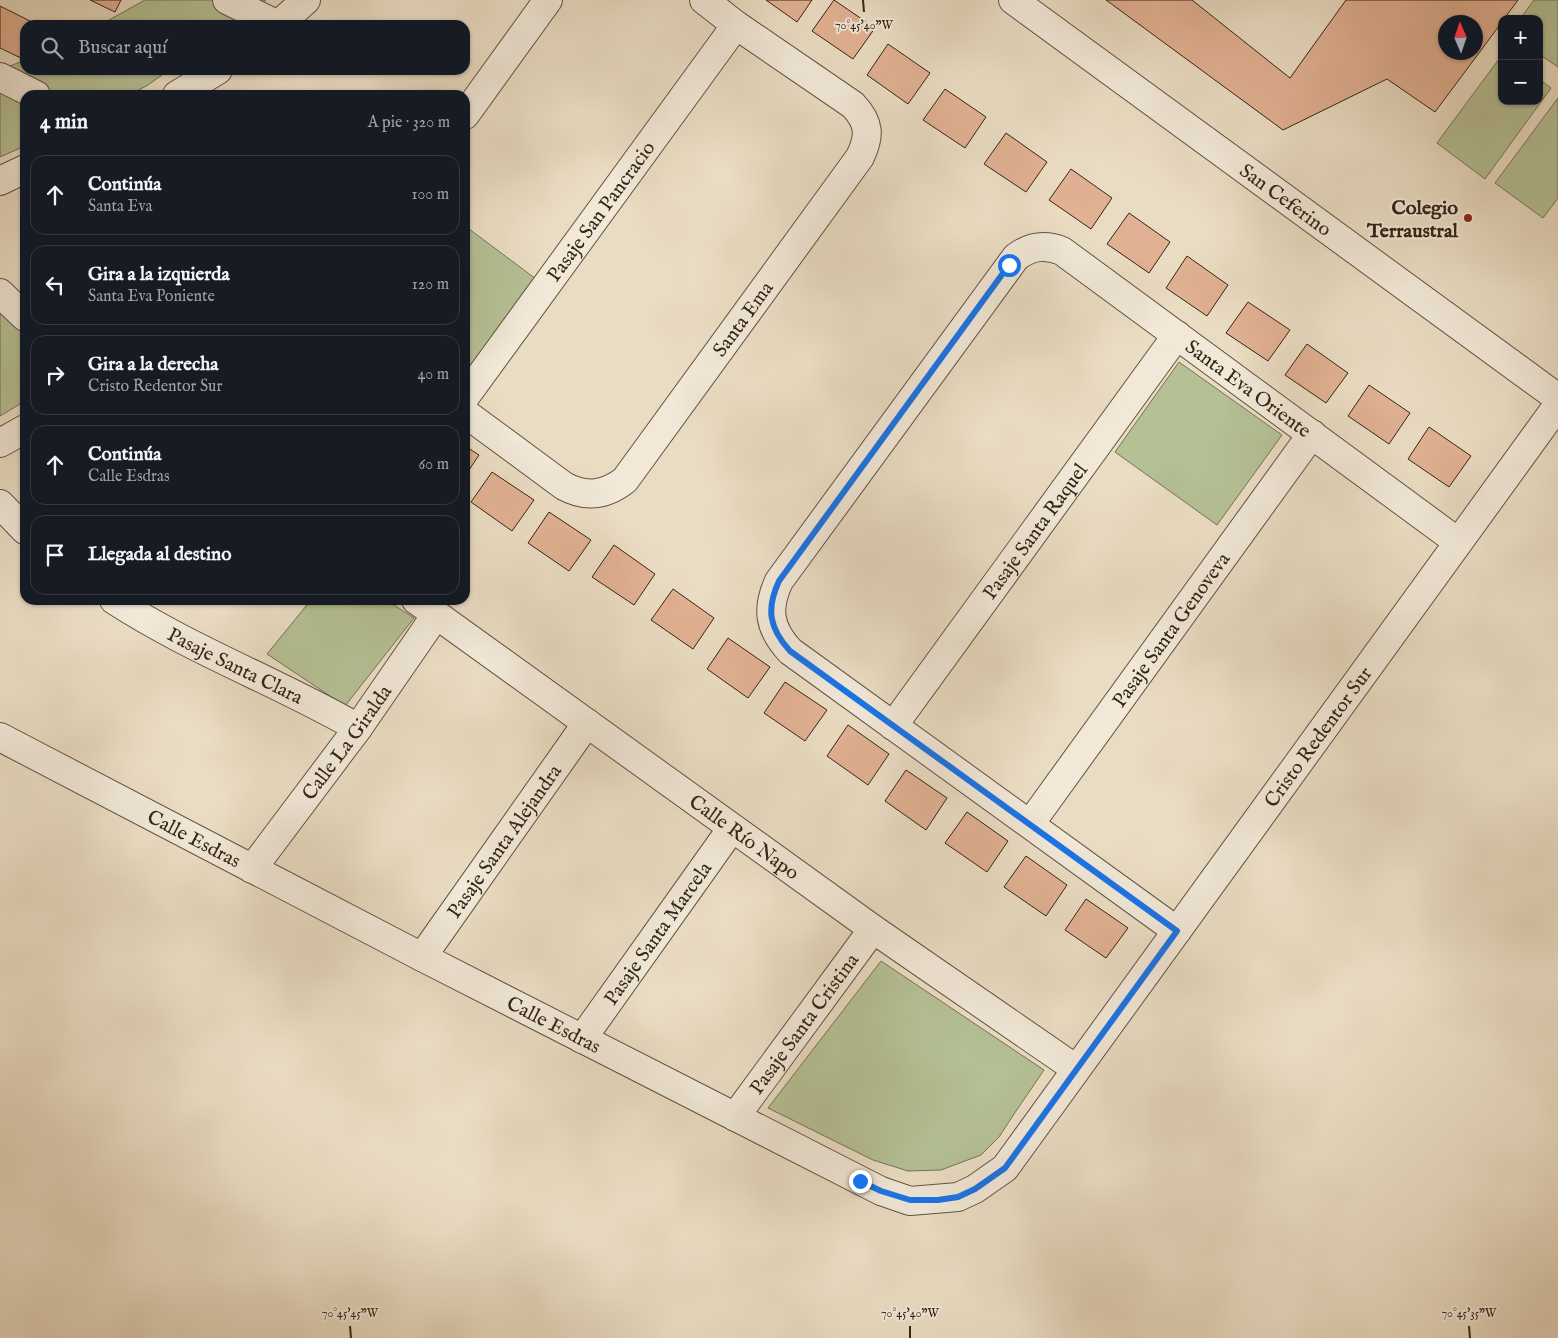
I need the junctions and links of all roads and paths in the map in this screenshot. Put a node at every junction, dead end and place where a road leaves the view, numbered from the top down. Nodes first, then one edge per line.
1 (227, 0) edge
2 (306, 0) edge
3 (548, 0) edge
4 (704, 0) edge
5 (1013, 0) edge
6 (268, 20) edge
7 (284, 20) edge
8 (736, 25) junction
9 (210, 75) edge
10 (0, 77) edge
11 (26, 90) edge
12 (186, 90) edge
13 (470, 108) edge
14 (20, 171) edge
15 (0, 181) edge
16 (0, 293) edge
17 (20, 312) edge
18 (1177, 335) junction
19 (470, 390) edge
20 (1558, 398) edge
21 (1558, 405) edge
22 (470, 417) edge
23 (20, 432) edge
24 (1312, 434) junction
25 (0, 443) edge
26 (0, 504) edge
27 (20, 525) edge
28 (1458, 542) junction
29 (122, 605) edge
30 (426, 607) edge
31 (587, 723) junction
32 (893, 726) junction
33 (358, 728) junction
34 (0, 738) edge
35 (1030, 824) junction
36 (732, 828) junction
37 (252, 869) junction
38 (873, 929) junction
39 (1177, 931) junction
40 (422, 957) junction
41 (582, 1039) junction
42 (1076, 1069) junction
43 (735, 1117) junction

1 - 6 street
2 - 7 street
3 - 13 street
4 - 8 street
5 - 20 street, San Ceferino
8 - 19 street, Pasaje San Pancracio
8 - 22 street, Santa Ema
9 - 12 street
10 - 11 street
14 - 15 street
16 - 17 street
18 - 24 street, Santa Eva Oriente
18 - 32 street, Pasaje Santa Raquel
18 - 32 street, Santa Eva Oriente
21 - 28 street, Cristo Redentor Sur
23 - 25 street
24 - 28 street, Santa Eva Oriente
24 - 35 street, Pasaje Santa Genoveva
26 - 27 street
28 - 39 street, Cristo Redentor Sur
29 - 33 street, Pasaje Santa Clara
30 - 31 street, Calle Río Napo
30 - 33 street, Calle La Giralda
31 - 36 street, Calle Río Napo
31 - 40 street, Pasaje Santa Alejandra
32 - 35 street
33 - 37 street, Calle La Giralda
34 - 37 street, Calle Esdras
35 - 39 street
36 - 38 street, Calle Río Napo
36 - 41 street, Pasaje Santa Marcela
37 - 40 street, Calle Esdras
38 - 42 street, Calle Río Napo
38 - 43 street, Pasaje Santa Cristina
39 - 42 street, Cristo Redentor Sur
40 - 41 street, Calle Esdras
41 - 43 street, Calle Esdras
42 - 43 street, Calle Esdras

